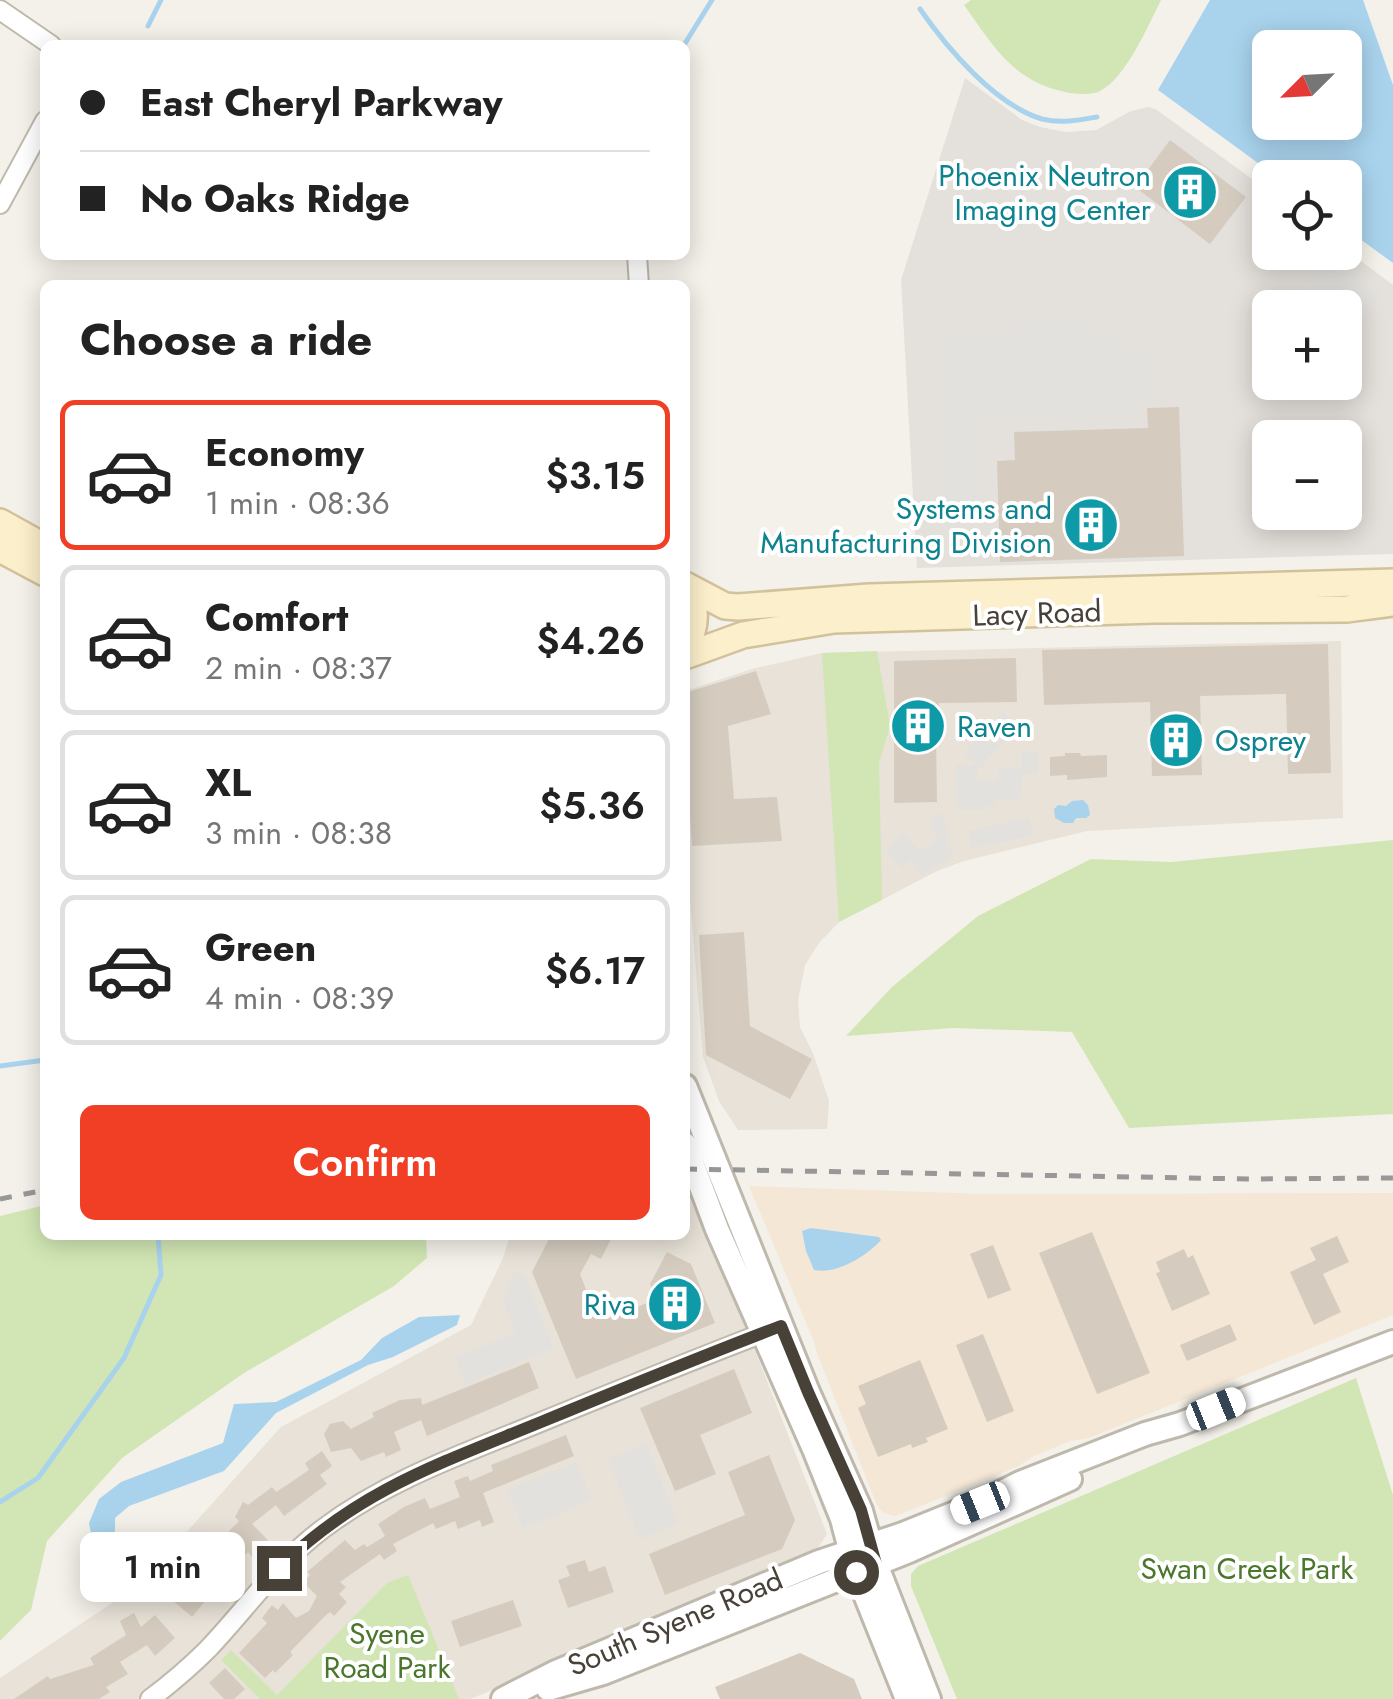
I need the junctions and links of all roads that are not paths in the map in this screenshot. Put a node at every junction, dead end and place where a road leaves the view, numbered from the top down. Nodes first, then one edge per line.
1 (0, 10) edge
2 (43, 40) edge
3 (40, 130) edge
4 (0, 204) edge
5 (0, 522) edge
6 (40, 544) edge
7 (0, 549) edge
8 (40, 570) edge
9 (1393, 582) edge
10 (690, 584) edge
11 (690, 592) edge
12 (1393, 602) edge
13 (690, 637) edge
14 (690, 654) edge
15 (690, 1100) edge
16 (690, 1157) edge
17 (772, 1329) junction
18 (1393, 1342) edge
19 (863, 1558) junction
20 (506, 1698) edge
21 (150, 1699) edge
22 (907, 1699) edge
23 (929, 1699) edge

1 - 2 street
3 - 4 street
5 - 6 main road
7 - 8 main road
9 - 10 main road, Lacy Road
11 - 13 main road
12 - 14 main road, Lacy Road
15 - 17 street
16 - 17 street
17 - 19 street
17 - 21 street
18 - 19 street, South Syene Road
19 - 20 street, South Syene Road
19 - 22 street
19 - 23 street

